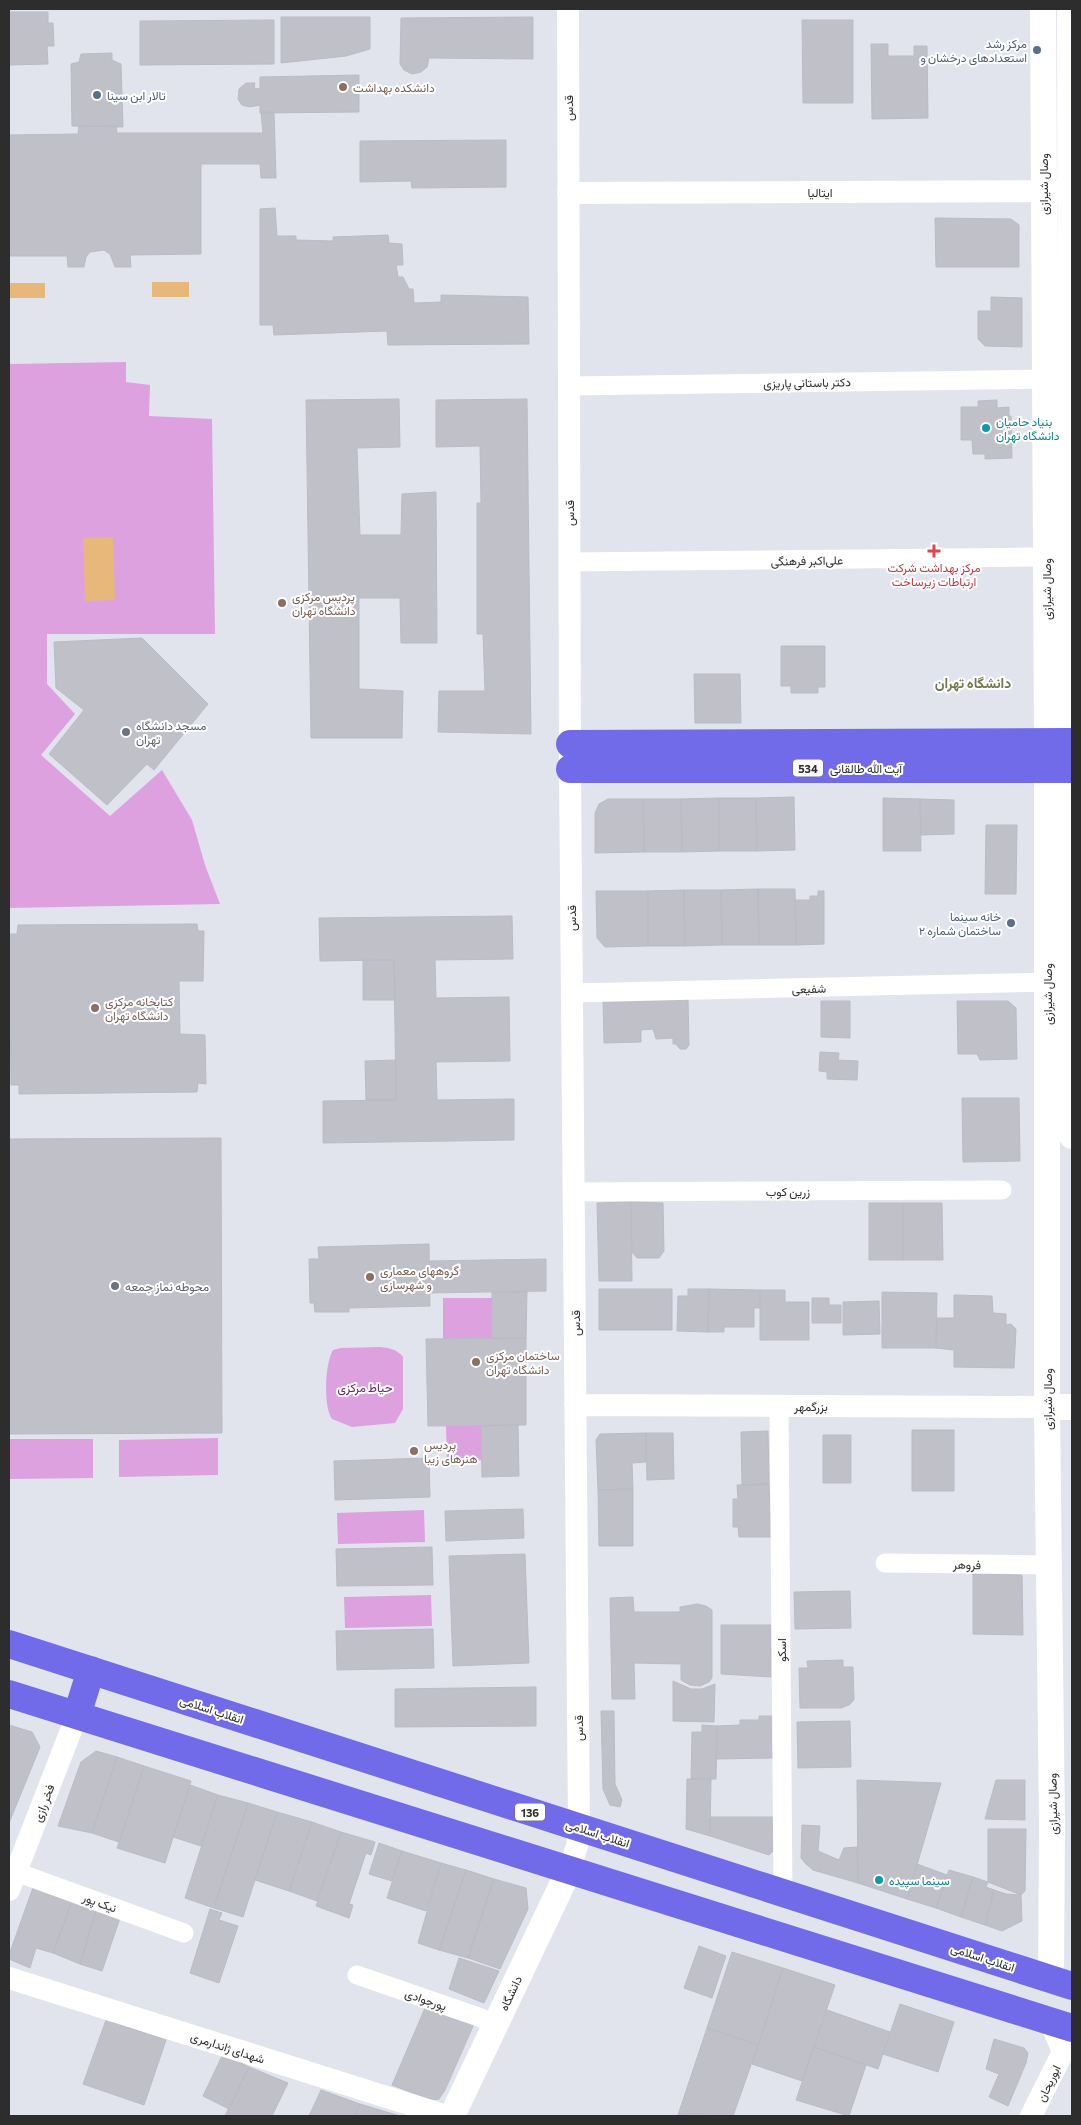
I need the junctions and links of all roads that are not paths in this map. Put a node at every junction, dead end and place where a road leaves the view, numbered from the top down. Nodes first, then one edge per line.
1 (568, 9) edge
2 (1042, 9) edge
3 (1070, 9) edge
4 (1071, 191) edge
5 (568, 192) junction
6 (1043, 192) junction
7 (1070, 378) junction
8 (1044, 379) junction
9 (569, 386) junction
10 (1058, 558) junction
11 (570, 562) junction
12 (1063, 755) edge
13 (570, 756) junction
14 (1072, 938) edge
15 (1059, 982) edge
16 (572, 993) junction
17 (1072, 1089) edge
18 (1072, 1136) edge
19 (1002, 1190) dead end
20 (574, 1192) junction
21 (575, 1405) junction
22 (779, 1406) junction
23 (1060, 1407) edge
24 (885, 1563) dead end
25 (1049, 1565) junction
26 (9, 1644) edge
27 (91, 1670) junction
28 (9, 1694) edge
29 (77, 1715) junction
30 (579, 1827) junction
31 (14, 1868) edge
32 (568, 1870) junction
33 (783, 1893) junction
34 (184, 1933) dead end
35 (1062, 1949) edge
36 (356, 1975) dead end
37 (9, 1978) edge
38 (1062, 1983) edge
39 (496, 2023) junction
40 (1061, 2025) edge
41 (447, 2116) edge
42 (452, 2116) edge
43 (1031, 2116) edge

1 - 5 street, قدس
2 - 6 main road, وصال شیرازی
3 - 4 main road, وصال شیرازی
4 - 6 street, ایتالیا
4 - 7 main road, وصال شیرازی
5 - 6 street, ایتالیا
5 - 9 street, قدس
6 - 8 main road, وصال شیرازی
7 - 8 main road
7 - 10 main road, وصال شیرازی
8 - 9 street, دکتر باستانی پاریزی
8 - 10 main road, وصال شیرازی
9 - 11 street, قدس
10 - 11 street, علی‌اکبر فرهنگی
10 - 12 main road, وصال شیرازی
11 - 13 street, قدس
12 - 13 main road, آیت الله طالقانی / 534
12 - 14 main road, وصال شیرازی
12 - 15 main road, وصال شیرازی
13 - 16 street, قدس
14 - 15 main road, وصال شیرازی
15 - 16 street, شفیعی
15 - 17 main road, وصال شیرازی
15 - 23 main road, وصال شیرازی
16 - 20 street, قدس
17 - 18 main road, وصال شیرازی
19 - 20 street, زرین کوب
20 - 21 street, قدس
21 - 22 street, بزرگمهر
21 - 30 street, قدس
22 - 23 street, بزرگمهر
22 - 33 street, اسکو
23 - 25 main road, وصال شیرازی
24 - 25 street, فروهر
25 - 35 main road, وصال شیرازی
26 - 27 main road, انقلاب اسلامی / 136
27 - 29 main road
27 - 30 main road, انقلاب اسلامی / 136
28 - 29 main road
29 - 31 street, فخر رازی
29 - 32 main road
30 - 32 street, قدس
30 - 33 main road, انقلاب اسلامی / 136
31 - 34 street, نیک پور
32 - 39 main road, دانشگاه
32 - 40 main road
33 - 38 main road, انقلاب اسلامی / 136
35 - 38 main road, وصال شیرازی
36 - 39 street, پورجوادی
37 - 41 street, شهدای ژاندارمری
38 - 40 main road
39 - 42 main road, دانشگاه
40 - 43 street, ابوریحان

